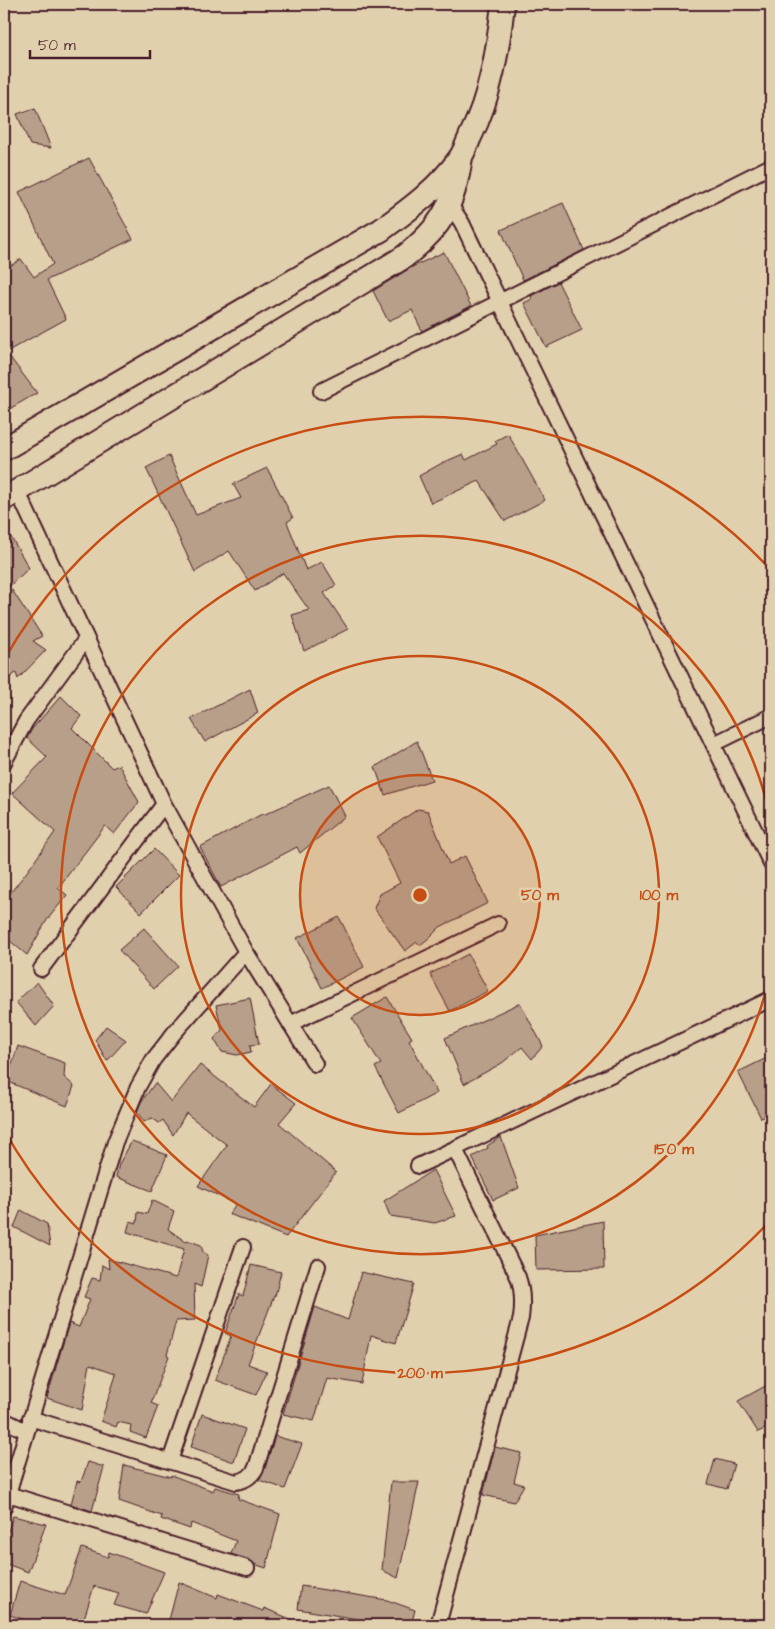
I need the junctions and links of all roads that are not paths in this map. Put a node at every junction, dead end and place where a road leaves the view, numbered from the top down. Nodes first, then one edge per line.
1 (503, 4) edge
2 (461, 157) junction
3 (771, 166) edge
4 (436, 185) junction
5 (450, 204) junction
6 (500, 302) junction
7 (321, 391) dead end
8 (4, 449) edge
9 (10, 495) edge
10 (86, 639) junction
11 (771, 716) edge
12 (714, 744) junction
13 (4, 762) edge
14 (164, 804) junction
15 (771, 864) edge
16 (498, 924) dead end
17 (246, 952) junction
18 (41, 969) dead end
19 (771, 999) edge
20 (290, 1024) junction
21 (314, 1064) dead end
22 (455, 1149) junction
23 (418, 1166) dead end
24 (243, 1247) dead end
25 (318, 1266) dead end
26 (4, 1420) edge
27 (28, 1425) junction
28 (170, 1462) junction
29 (6, 1500) edge
30 (247, 1568) dead end
31 (438, 1625) edge

1 - 2 main road
2 - 4 main road
2 - 5 main road
3 - 6 street
4 - 5 street
4 - 8 main road
5 - 6 street
5 - 9 main road
6 - 7 street
6 - 12 street
9 - 10 street
10 - 13 street
10 - 14 street
11 - 12 street
12 - 15 street
14 - 17 street
14 - 18 street
16 - 20 street
17 - 20 street
17 - 27 street
19 - 22 street
20 - 21 street
22 - 23 street
22 - 31 street
24 - 28 street
25 - 28 street
26 - 27 street
27 - 28 street
27 - 29 street
29 - 30 street

